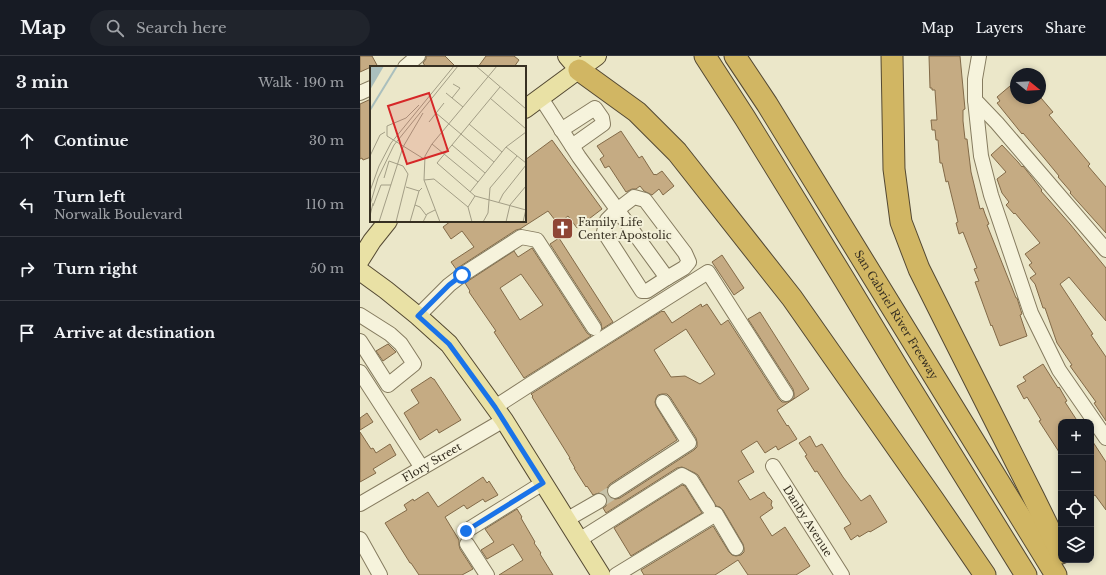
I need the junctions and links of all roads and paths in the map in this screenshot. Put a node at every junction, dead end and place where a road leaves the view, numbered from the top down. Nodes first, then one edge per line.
1 (418, 56) edge
2 (597, 56) edge
3 (689, 56) edge
4 (704, 56) edge
5 (715, 56) edge
6 (735, 56) edge
7 (892, 56) edge
8 (979, 56) edge
9 (573, 63) edge
10 (406, 66) edge
11 (370, 88) edge
12 (360, 93) edge
13 (541, 98) junction
14 (975, 100) junction
15 (526, 108) edge
16 (562, 130) junction
17 (572, 146) junction
18 (617, 210) junction
19 (387, 222) edge
20 (1106, 250) edge
21 (360, 260) edge
22 (360, 272) edge
23 (667, 278) junction
24 (360, 315) edge
25 (418, 316) junction
26 (594, 328) dead end
27 (360, 341) edge
28 (360, 372) edge
29 (786, 394) dead end
30 (663, 402) dead end
31 (500, 414) junction
32 (1106, 438) edge
33 (773, 466) dead end
34 (422, 468) junction
35 (543, 483) junction
36 (615, 491) tunnel mouth
37 (598, 501) tunnel mouth
38 (360, 504) edge
39 (708, 507) dead end
40 (566, 520) junction
41 (360, 539) edge
42 (579, 540) junction
43 (1058, 547) edge
44 (736, 548) dead end
45 (1066, 563) edge
46 (380, 575) edge
47 (487, 575) edge
48 (600, 575) edge
49 (616, 575) edge
50 (842, 575) edge
51 (985, 575) edge
52 (1009, 575) edge
53 (1026, 575) edge
54 (1035, 575) edge
55 (1056, 575) edge
56 (1072, 575) edge

1 - 10 street
2 - 9 main road
3 - 52 highway
4 - 53 highway
5 - 54 highway
6 - 55 highway, San Gabriel River Freeway
7 - 43 highway
8 - 14 street
9 - 13 main road
9 - 51 highway
11 - 12 street
13 - 15 main road
13 - 16 street
14 - 20 street
14 - 32 street
16 - 17 street
16 - 17 street
17 - 18 street
18 - 23 street
18 - 23 street
18 - 23 street
19 - 21 main road
22 - 25 main road
24 - 27 street
25 - 26 street
25 - 31 main road
28 - 34 street
29 - 31 street, Flory Street
30 - 36 street
31 - 34 street, Flory Street
31 - 35 main road
33 - 50 street, Danby Avenue
34 - 38 street, Flory Street
35 - 40 main road
35 - 47 street
37 - 40 street
39 - 42 street
40 - 42 main road
41 - 46 street
42 - 48 main road
44 - 49 street
45 - 56 highway

